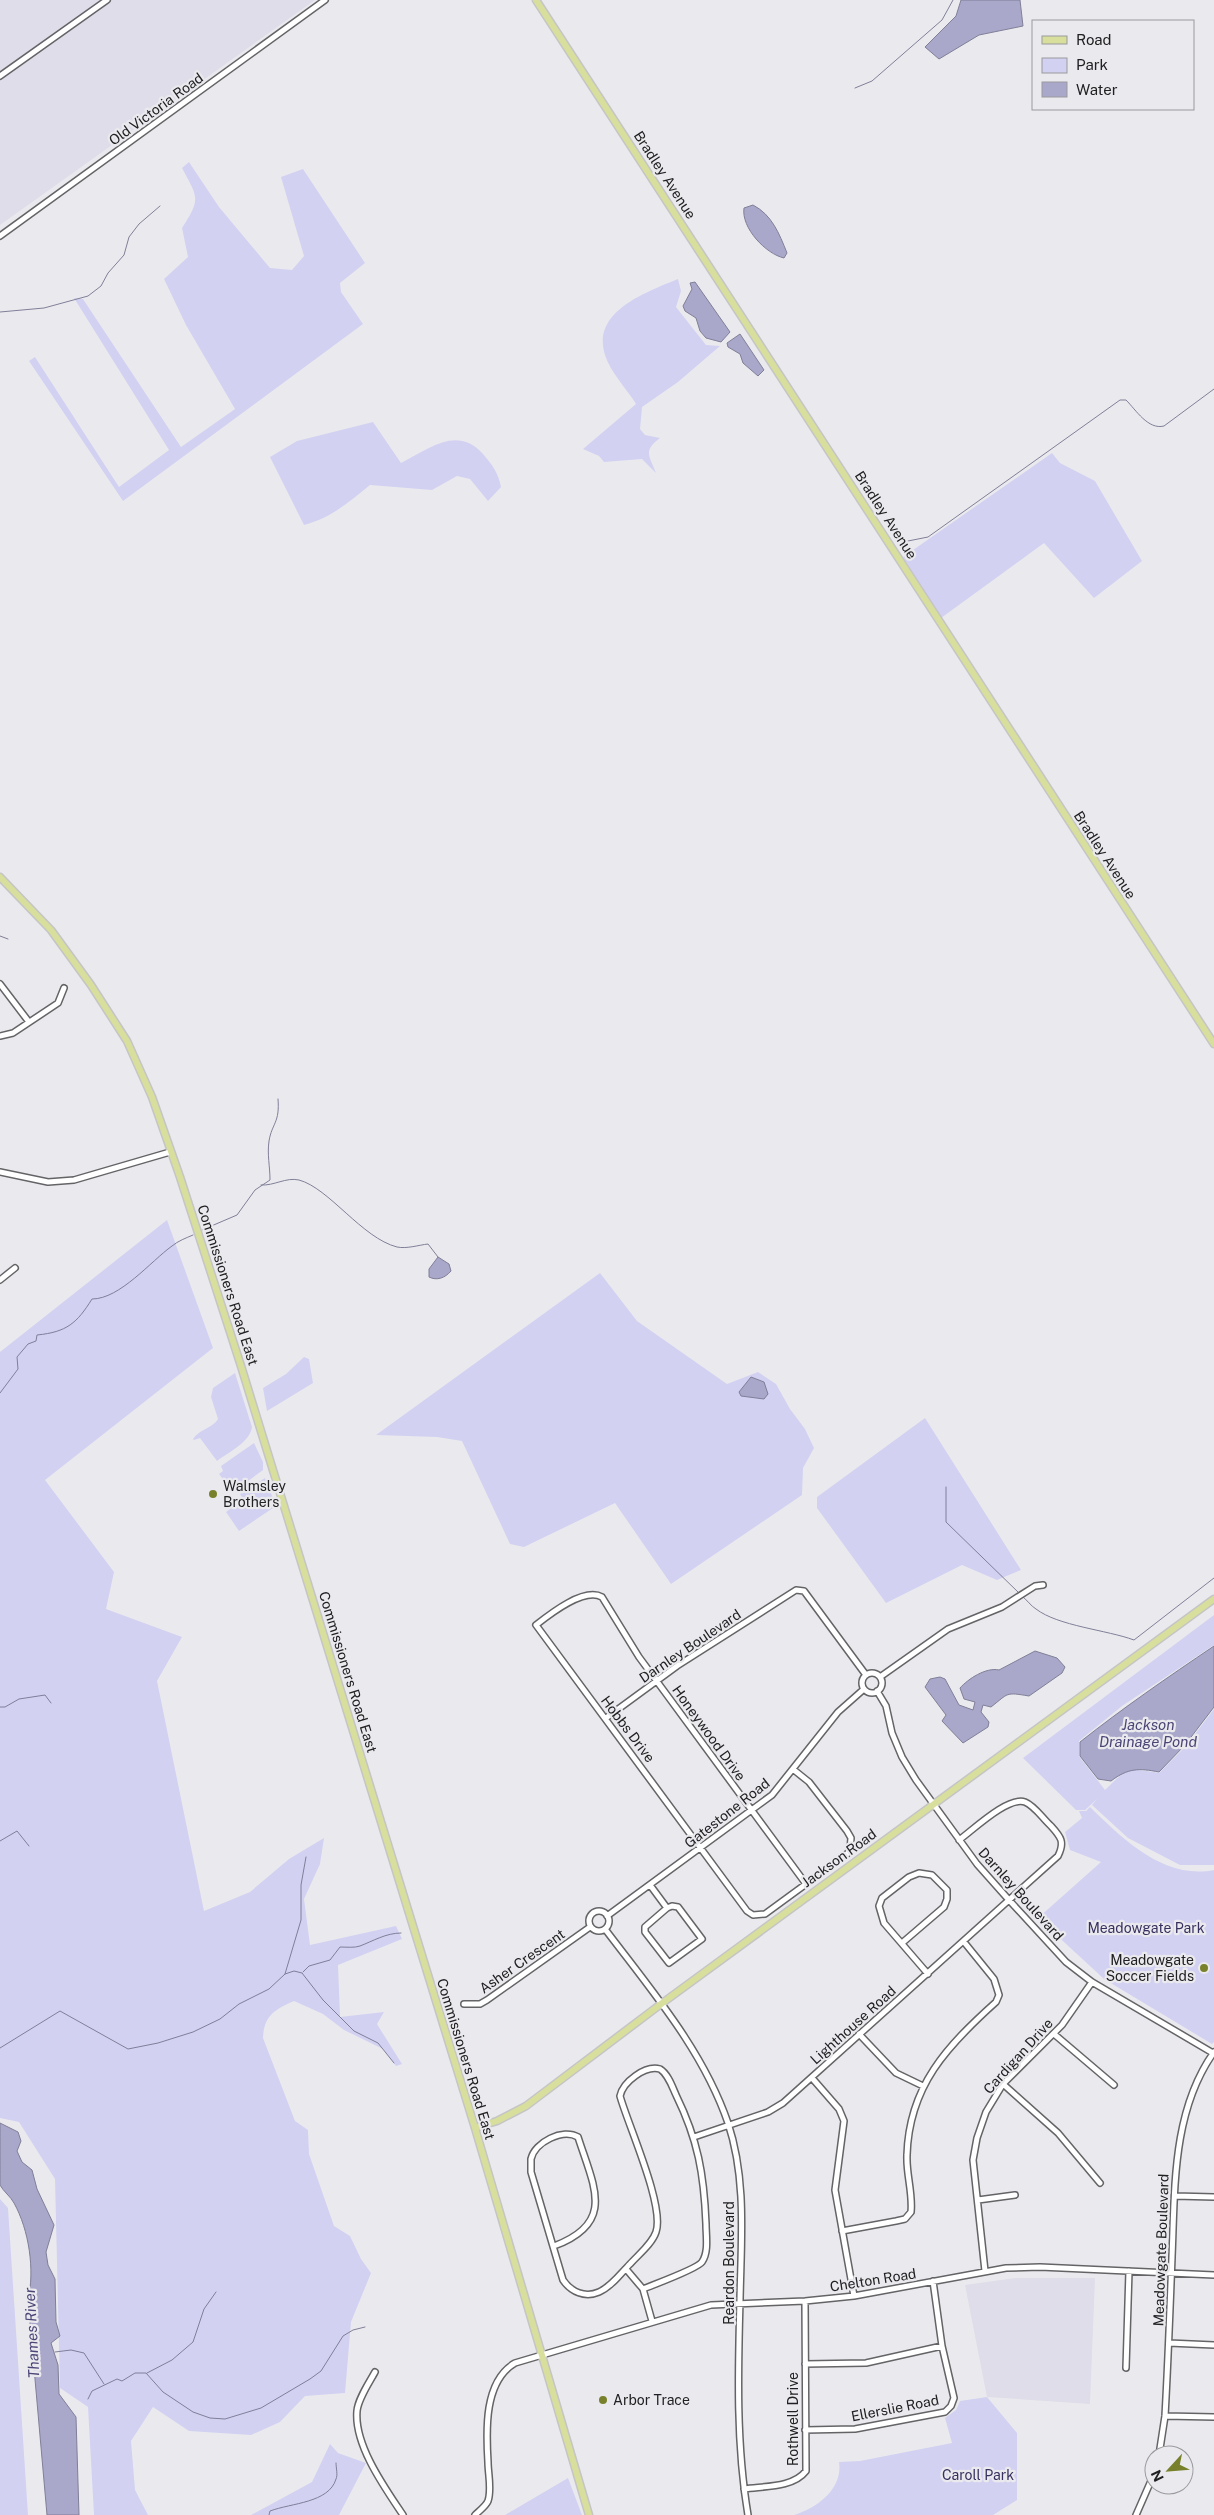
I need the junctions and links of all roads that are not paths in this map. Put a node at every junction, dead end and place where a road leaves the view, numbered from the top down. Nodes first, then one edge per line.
1 (107, 0) edge
2 (325, 0) edge
3 (536, 0) edge
4 (0, 76) edge
5 (0, 236) edge
6 (0, 877) edge
7 (0, 984) edge
8 (64, 988) dead end
9 (29, 1022) junction
10 (0, 1036) edge
11 (1214, 1044) edge
12 (170, 1152) junction
13 (0, 1172) edge
14 (15, 1268) dead end
15 (0, 1280) edge
16 (1043, 1585) dead end
17 (1214, 1599) edge
18 (536, 1625) joint
19 (866, 1674) junction
20 (880, 1677) junction
21 (656, 1681) junction
22 (864, 1689) junction
23 (877, 1691) junction
24 (606, 1718) junction
25 (794, 1770) junction
26 (934, 1804) junction
27 (752, 1810) junction
28 (959, 1840) junction
29 (702, 1847) junction
30 (806, 1884) junction
31 (650, 1885) junction
32 (1009, 1900) junction
33 (667, 1908) junction
34 (607, 1916) junction
35 (590, 1927) junction
36 (605, 1929) junction
37 (964, 1942) junction
38 (902, 1943) junction
39 (928, 1974) junction
40 (1092, 1982) junction
41 (464, 2004) dead end
42 (661, 2004) junction
43 (859, 2034) junction
44 (1054, 2034) junction
45 (1213, 2052) edge
46 (812, 2078) junction
47 (1003, 2084) junction
48 (1114, 2085) dead end
49 (923, 2086) junction
50 (728, 2124) junction
51 (474, 2128) junction
52 (694, 2137) junction
53 (1100, 2183) dead end
54 (1016, 2195) dead end
55 (1175, 2196) junction
56 (1214, 2197) edge
57 (978, 2200) junction
58 (842, 2231) junction
59 (554, 2246) junction
60 (626, 2269) junction
61 (985, 2271) junction
62 (1129, 2271) junction
63 (1171, 2273) junction
64 (1214, 2275) edge
65 (933, 2281) junction
66 (643, 2289) junction
67 (854, 2296) junction
68 (805, 2301) junction
69 (740, 2304) junction
70 (652, 2321) junction
71 (1169, 2343) junction
72 (1214, 2345) edge
73 (942, 2346) junction
74 (542, 2355) junction
75 (805, 2364) junction
76 (1126, 2368) dead end
77 (375, 2372) dead end
78 (1165, 2416) junction
79 (1214, 2418) edge
80 (805, 2430) junction
81 (1161, 2445) edge
82 (744, 2489) junction
83 (1145, 2495) edge
84 (403, 2515) edge
85 (475, 2515) edge
86 (589, 2515) edge
87 (748, 2515) edge
88 (1136, 2515) edge

1 - 4 street
2 - 5 street, Old Victoria Road
3 - 11 main road, Bradley Avenue
6 - 12 main road, Commissioners Road East
7 - 9 street
8 - 9 street
9 - 10 street
12 - 13 street
12 - 51 main road, Commissioners Road East
14 - 15 street
16 - 20 street
17 - 26 main road, Jackson Road
18 - 21 street, Honeywood Drive
18 - 24 street, Hobbs Drive
19 - 20 street
19 - 21 street, Darnley Boulevard
19 - 22 street
20 - 23 street
21 - 24 street, Darnley Boulevard
21 - 27 street, Honeywood Drive
22 - 23 street
22 - 25 street, Gatestone Road
23 - 26 street, Darnley Boulevard
24 - 29 street, Hobbs Drive
25 - 27 street, Gatestone Road
25 - 30 street
26 - 28 street, Darnley Boulevard
26 - 42 main road, Jackson Road
27 - 29 street, Gatestone Road
27 - 30 street, Honeywood Drive
28 - 32 street, Darnley Boulevard
28 - 32 street, Lighthouse Road
29 - 30 street, Hobbs Drive
29 - 31 street, Gatestone Road
31 - 33 street
31 - 34 street, Gatestone Road
32 - 37 street, Lighthouse Road
32 - 40 street, Darnley Boulevard
33 - 33 street
34 - 35 street
34 - 36 street
35 - 36 street
35 - 41 street, Asher Crescent
36 - 42 street, Reardon Boulevard
37 - 39 street, Lighthouse Road
37 - 49 street
38 - 38 street
38 - 39 street
39 - 43 street, Lighthouse Road
40 - 44 street, Cardigan Drive
40 - 45 street, Darnley Boulevard
42 - 50 street, Reardon Boulevard
42 - 51 main road, Jackson Road
43 - 46 street, Lighthouse Road
43 - 49 street
44 - 47 street, Cardigan Drive
44 - 48 street
45 - 55 street, Meadowgate Boulevard
46 - 50 street, Lighthouse Road
46 - 58 street
47 - 53 street
47 - 57 street, Cardigan Drive
49 - 58 street
50 - 52 street, Lighthouse Road
50 - 69 street, Reardon Boulevard
51 - 74 main road, Commissioners Road East
52 - 60 street
52 - 66 street
54 - 57 street
55 - 56 street
55 - 63 street, Meadowgate Boulevard
57 - 61 street, Cardigan Drive
58 - 67 street
59 - 59 street
59 - 60 street
60 - 66 street
61 - 62 street, Chelton Road
61 - 65 street, Chelton Road
62 - 63 street, Chelton Road
62 - 76 street
63 - 64 street, Chelton Road
63 - 71 street, Meadowgate Boulevard
65 - 67 street, Chelton Road
65 - 73 street, Ellerslie Road
66 - 70 street
67 - 68 street, Chelton Road
68 - 69 street, Chelton Road
68 - 75 street, Rothwell Drive
69 - 70 street, Chelton Road
69 - 82 street, Reardon Boulevard
70 - 74 street, Chelton Road
71 - 72 street
71 - 78 street, Meadowgate Boulevard
73 - 75 street
73 - 80 street, Ellerslie Road
74 - 85 street, Chelton Road
74 - 86 main road, Commissioners Road East
75 - 80 street, Rothwell Drive
77 - 84 street
78 - 79 street
78 - 81 street, Meadowgate Boulevard
80 - 82 street, Rothwell Drive
82 - 87 street, Reardon Boulevard
83 - 88 street

